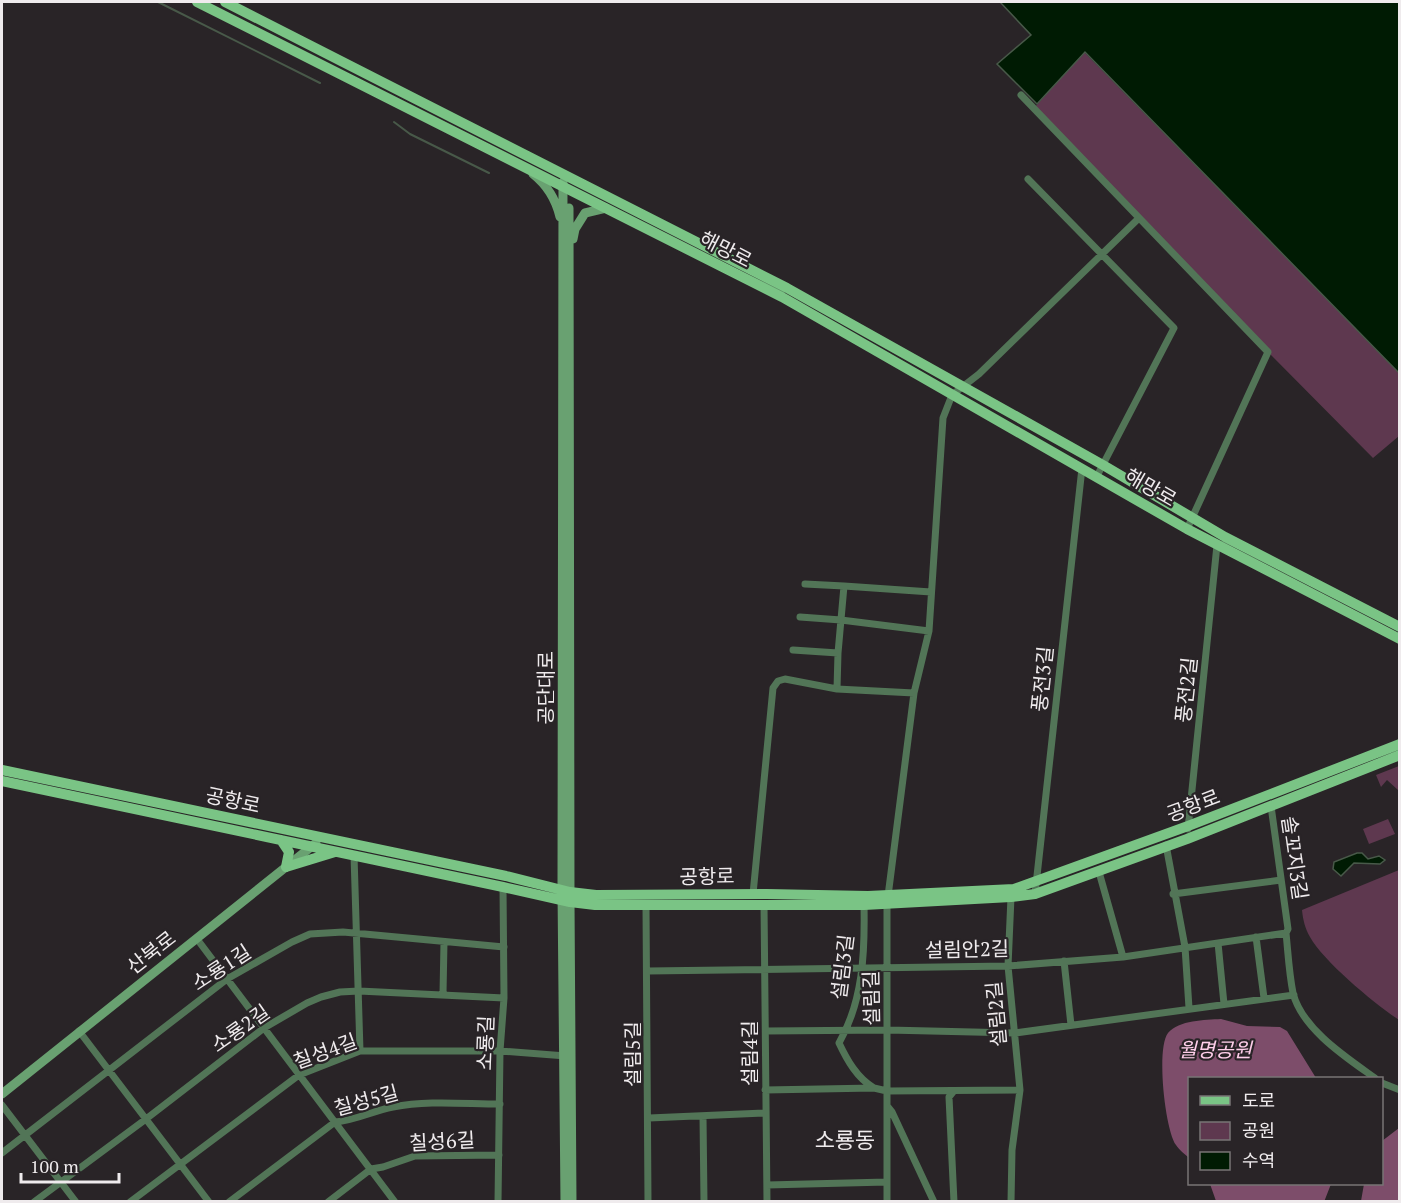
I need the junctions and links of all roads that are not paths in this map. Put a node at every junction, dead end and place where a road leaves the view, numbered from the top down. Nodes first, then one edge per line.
1 (197, 2) edge
2 (225, 2) edge
3 (245, 6) edge
4 (237, 22) junction
5 (1021, 95) dead end
6 (526, 169) junction
7 (1028, 178) dead end
8 (566, 182) junction
9 (606, 208) junction
10 (1138, 219) junction
11 (563, 226) junction
12 (1103, 253) junction
13 (569, 262) junction
14 (963, 387) junction
15 (952, 395) junction
16 (1103, 465) junction
17 (1082, 468) junction
18 (1098, 476) junction
19 (1190, 524) junction
20 (1217, 545) junction
21 (804, 584) dead end
22 (844, 586) junction
23 (932, 592) junction
24 (800, 617) dead end
25 (841, 620) junction
26 (1400, 627) edge
27 (929, 631) junction
28 (1400, 639) edge
29 (793, 650) dead end
30 (838, 653) junction
31 (837, 688) junction
32 (914, 693) junction
33 (1400, 744) edge
34 (1400, 755) edge
35 (2, 770) edge
36 (2, 781) edge
37 (1271, 806) junction
38 (1188, 826) junction
39 (322, 837) junction
40 (1187, 839) junction
41 (281, 840) junction
42 (1166, 845) junction
43 (313, 846) junction
44 (338, 852) junction
45 (354, 855) junction
46 (286, 867) junction
47 (1099, 872) junction
48 (1281, 880) junction
49 (503, 886) junction
50 (1035, 888) junction
51 (753, 894) junction
52 (1173, 894) junction
53 (566, 896) junction
54 (1011, 897) junction
55 (888, 899) junction
56 (764, 904) junction
57 (864, 905) junction
58 (646, 906) junction
59 (358, 933) junction
60 (1286, 933) junction
61 (1256, 938) junction
62 (197, 939) junction
63 (444, 942) junction
64 (1218, 943) junction
65 (504, 947) junction
66 (1185, 947) junction
67 (1123, 957) junction
68 (1064, 962) junction
69 (1008, 966) junction
70 (863, 967) junction
71 (886, 967) junction
72 (764, 969) junction
73 (648, 971) junction
74 (227, 979) junction
75 (359, 991) junction
76 (443, 994) junction
77 (1294, 995) junction
78 (504, 998) junction
79 (1264, 998) junction
80 (1224, 1004) junction
81 (1189, 1008) junction
82 (1071, 1025) junction
83 (264, 1028) junction
84 (766, 1030) junction
85 (846, 1030) junction
86 (888, 1030) junction
87 (79, 1031) junction
88 (1015, 1033) junction
89 (500, 1051) junction
90 (360, 1052) junction
91 (567, 1056) junction
92 (108, 1070) junction
93 (299, 1075) junction
94 (1374, 1077) edge
95 (1383, 1083) edge
96 (874, 1088) junction
97 (765, 1090) junction
98 (1020, 1090) junction
99 (1400, 1090) edge
100 (887, 1091) junction
101 (953, 1092) junction
102 (2, 1094) edge
103 (500, 1104) junction
104 (2, 1105) edge
105 (888, 1107) junction
106 (765, 1113) junction
107 (703, 1116) junction
108 (649, 1118) junction
109 (146, 1119) junction
110 (335, 1122) junction
111 (25, 1136) junction
112 (2, 1153) edge
113 (499, 1155) junction
114 (179, 1164) junction
115 (370, 1169) junction
116 (61, 1181) junction
117 (886, 1182) junction
118 (767, 1185) junction
119 (34, 1202) edge
120 (76, 1202) edge
121 (130, 1202) edge
122 (209, 1202) edge
123 (229, 1202) edge
124 (328, 1202) edge
125 (395, 1202) edge
126 (498, 1202) edge
127 (565, 1202) edge
128 (572, 1202) edge
129 (648, 1202) edge
130 (704, 1202) edge
131 (767, 1202) edge
132 (887, 1202) edge
133 (934, 1202) edge
134 (954, 1202) edge
135 (1011, 1202) edge

1 - 4 main road, 해망로
2 - 3 main road, 해망로
3 - 4 street
3 - 8 main road, 해망로
4 - 6 main road, 해망로
5 - 10 street, 해망로
6 - 8 main road, 해망로
6 - 11 street
7 - 12 street
8 - 9 main road, 해망로
8 - 11 street, 공단대로
8 - 13 street, 공단대로
8 - 14 main road, 해망로
9 - 13 street
9 - 15 main road, 해망로
10 - 12 street
10 - 19 street, 해망로
11 - 53 street, 공단대로
12 - 14 street
12 - 16 street
13 - 53 street, 공단대로
14 - 15 street
14 - 16 main road, 해망로
15 - 17 main road, 해망로
15 - 23 street, 설림길
16 - 18 street
16 - 19 main road, 해망로
17 - 18 main road, 해망로
17 - 50 street, 풍전3길
18 - 19 main road, 해망로
19 - 20 main road, 해망로
19 - 26 main road, 해망로
20 - 28 main road, 해망로
20 - 38 street, 풍전2길
21 - 22 street
22 - 23 street
22 - 25 street
23 - 27 street, 설림길
24 - 25 street
25 - 27 street
25 - 30 street
27 - 32 street, 설림길
29 - 30 street
30 - 31 street
31 - 32 street
31 - 51 street
32 - 55 street, 설림길
33 - 38 main road, 공항로
34 - 37 main road, 공항로
35 - 39 main road, 공항로
36 - 41 main road, 공항로
37 - 40 main road, 공항로
37 - 48 street, 솔꼬지3길
38 - 40 street, 풍전2길
38 - 50 main road, 공항로
39 - 43 street, 산북로
39 - 53 main road, 공항로
40 - 42 main road, 공항로
41 - 43 main road, 공항로
41 - 46 main road
42 - 47 main road, 공항로
42 - 52 street
43 - 44 main road, 공항로
43 - 46 street, 산북로
44 - 45 main road, 공항로
44 - 46 main road
45 - 49 main road, 공항로
45 - 59 street
46 - 62 street, 산북로
47 - 50 main road, 공항로
47 - 67 street
48 - 52 street
48 - 60 street, 솔꼬지3길
49 - 53 main road, 공항로
49 - 65 street, 소룡길
50 - 54 main road, 공항로
50 - 55 main road, 공항로
51 - 53 main road, 공항로
51 - 55 main road, 공항로
52 - 66 street
53 - 58 main road, 공항로
53 - 91 street, 공단대로
54 - 55 main road, 공항로
54 - 69 street, 설림2길
55 - 57 main road, 공항로
55 - 71 street, 설림길
56 - 57 main road, 공항로
56 - 58 main road, 공항로
56 - 72 street, 설림4길
57 - 70 street, 설림3길
58 - 73 street, 설림5길
59 - 63 street, 소룡1길
59 - 74 street, 소룡1길
59 - 75 street
60 - 61 street, 설림안2길
60 - 77 street, 솔꼬지3길
61 - 64 street, 설림안2길
61 - 79 street
62 - 74 street
62 - 87 street, 산북로
63 - 65 street, 소룡1길
63 - 76 street
64 - 66 street, 설림안2길
64 - 80 street
65 - 78 street, 소룡길
66 - 67 street, 설림안2길
66 - 81 street
67 - 68 street, 설림안2길
68 - 69 street, 설림안2길
68 - 82 street
69 - 71 street, 설림안2길
69 - 88 street, 설림2길
70 - 71 street, 설림안2길
70 - 72 street, 설림안2길
70 - 85 street, 설림3길
71 - 86 street, 설림길
72 - 73 street, 설림안2길
72 - 84 street, 설림4길
73 - 108 street, 설림5길
74 - 83 street
74 - 92 street, 소룡1길
75 - 76 street, 소룡2길
75 - 83 street, 소룡2길
75 - 90 street
76 - 78 street, 소룡2길
77 - 79 street
77 - 94 street
78 - 89 street, 소룡길
79 - 80 street
80 - 81 street
81 - 82 street
82 - 88 street
83 - 93 street
83 - 109 street, 소룡2길
84 - 85 street
84 - 97 street, 설림4길
85 - 86 street
85 - 96 street, 설림3길
86 - 88 street
86 - 100 street, 설림길
87 - 92 street
87 - 102 street, 산북로
88 - 98 street, 설림2길
89 - 90 street, 칠성4길
89 - 91 street, 칠성4길
89 - 103 street, 소룡길
90 - 93 street, 칠성4길
91 - 127 street, 공단대로
91 - 128 street, 공단대로
92 - 109 street
92 - 111 street, 소룡1길
93 - 110 street
93 - 114 street, 칠성4길
95 - 99 street
96 - 97 street
96 - 100 street
97 - 106 street, 설림4길
98 - 101 street
98 - 135 street, 설림2길
100 - 101 street
100 - 105 street, 설림길
101 - 134 street
103 - 110 street, 칠성5길
103 - 113 street, 소룡길
104 - 111 street
105 - 117 street, 설림길
105 - 133 street
106 - 107 street
106 - 118 street, 설림4길
107 - 108 street
107 - 130 street
108 - 129 street, 설림5길
109 - 114 street
109 - 116 street, 소룡2길
110 - 115 street
110 - 123 street, 칠성5길
111 - 112 street, 소룡1길
111 - 116 street
113 - 115 street, 칠성6길
113 - 126 street, 소룡길
114 - 121 street, 칠성4길
114 - 122 street
115 - 124 street, 칠성6길
115 - 125 street
116 - 119 street, 소룡2길
116 - 120 street
117 - 118 street
117 - 132 street, 설림길
118 - 131 street, 설림4길

